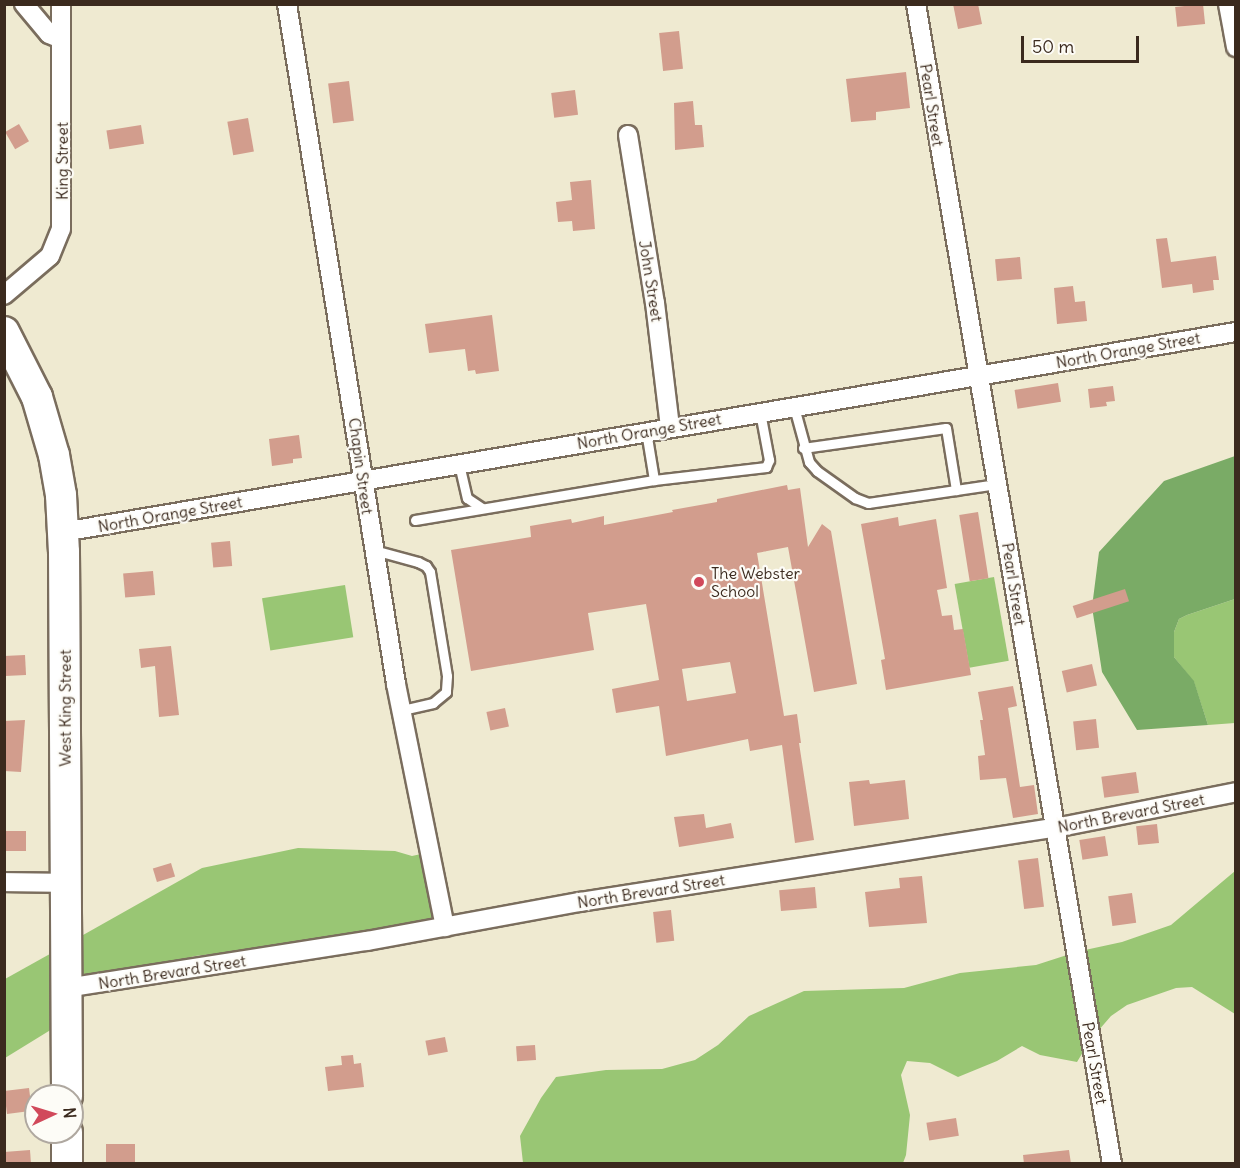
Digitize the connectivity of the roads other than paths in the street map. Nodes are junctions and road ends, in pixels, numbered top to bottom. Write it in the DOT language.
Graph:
graph roads {
  1 [pos="24,4"];
  2 [pos="61,4"];
  3 [pos="287,4"];
  4 [pos="916,4"];
  5 [pos="1228,4"];
  6 [pos="61,39"];
  7 [pos="1236,47"];
  8 [pos="628,135"];
  9 [pos="4,295"];
  10 [pos="4,332"];
  11 [pos="1236,332"];
  12 [pos="979,376"];
  13 [pos="794,407"];
  14 [pos="760,412"];
  15 [pos="670,427"];
  16 [pos="646,431"];
  17 [pos="803,448"];
  18 [pos="459,464"];
  19 [pos="654,480"];
  20 [pos="362,481"];
  21 [pos="997,484"];
  22 [pos="957,490"];
  23 [pos="485,508"];
  24 [pos="415,520"];
  25 [pos="63,532"];
  26 [pos="374,550"];
  27 [pos="402,710"];
  28 [pos="1236,792"];
  29 [pos="1054,828"];
  30 [pos="4,882"];
  31 [pos="66,883"];
  32 [pos="445,927"];
  33 [pos="66,988"];
  34 [pos="67,1084"];
  35 [pos="67,1144"];
  36 [pos="67,1164"];
  37 [pos="1112,1164"];
  1 -- 6 [label="street"];
  2 -- 6 [label="street, King Street"];
  3 -- 20 [label="street, Chapin Street"];
  4 -- 12 [label="street, Pearl Street"];
  5 -- 7 [label="street"];
  6 -- 9 [label="street, King Street"];
  8 -- 15 [label="street, John Street"];
  10 -- 25 [label="main road, West King Street"];
  11 -- 12 [label="street, North Orange Street"];
  12 -- 13 [label="street, North Orange Street"];
  12 -- 21 [label="street, Pearl Street"];
  13 -- 14 [label="street, North Orange Street"];
  13 -- 17 [label="lane"];
  14 -- 15 [label="street, North Orange Street"];
  14 -- 19 [label="lane"];
  15 -- 16 [label="street, North Orange Street"];
  16 -- 18 [label="street, North Orange Street"];
  16 -- 19 [label="lane"];
  17 -- 22 [label="lane"];
  17 -- 22 [label="lane"];
  18 -- 20 [label="street, North Orange Street"];
  18 -- 23 [label="lane"];
  19 -- 23 [label="lane"];
  20 -- 25 [label="street, North Orange Street"];
  20 -- 26 [label="street, Chapin Street"];
  21 -- 22 [label="lane"];
  21 -- 29 [label="street, Pearl Street"];
  23 -- 24 [label="lane"];
  25 -- 31 [label="main road, West King Street"];
  26 -- 27 [label="street, Chapin Street"];
  26 -- 27 [label="lane"];
  27 -- 32 [label="street, Chapin Street"];
  28 -- 29 [label="street, North Brevard Street"];
  29 -- 32 [label="street, North Brevard Street"];
  29 -- 37 [label="street, Pearl Street"];
  30 -- 31 [label="street"];
  31 -- 33 [label="main road, West King Street"];
  32 -- 33 [label="street, North Brevard Street"];
  33 -- 34 [label="main road, West King Street"];
  35 -- 36 [label="main road"];
}
